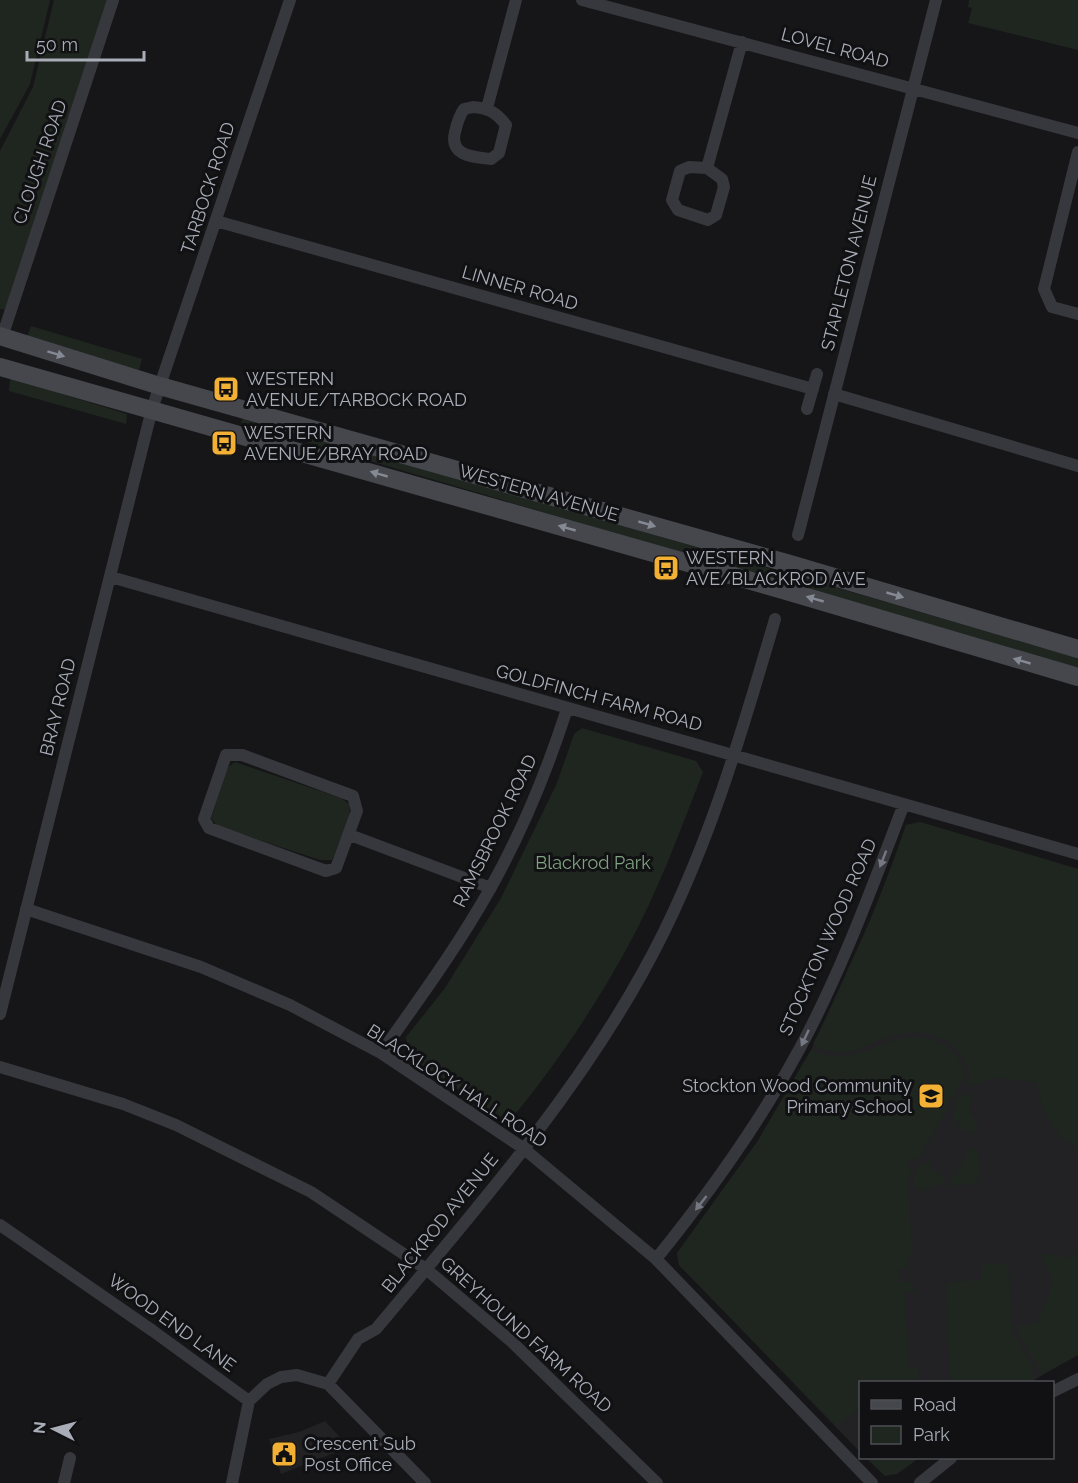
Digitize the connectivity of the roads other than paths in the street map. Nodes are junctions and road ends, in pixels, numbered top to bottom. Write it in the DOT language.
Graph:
graph roads {
  1 [pos="113,0"];
  2 [pos="290,0"];
  3 [pos="516,0"];
  4 [pos="582,0"];
  5 [pos="936,0"];
  6 [pos="742,42"];
  7 [pos="913,87"];
  8 [pos="487,108"];
  9 [pos="1078,133"];
  10 [pos="1078,152"];
  11 [pos="707,168"];
  12 [pos="216,221"];
  13 [pos="1078,314"];
  14 [pos="1,337"];
  15 [pos="0,367"];
  16 [pos="817,374"];
  17 [pos="160,386"];
  18 [pos="813,389"];
  19 [pos="834,394"];
  20 [pos="152,409"];
  21 [pos="807,409"];
  22 [pos="1078,466"];
  23 [pos="798,535"];
  24 [pos="111,577"];
  25 [pos="776,619"];
  26 [pos="1078,649"];
  27 [pos="1078,677"];
  28 [pos="567,709"];
  29 [pos="735,754"];
  30 [pos="904,804"];
  31 [pos="350,835"];
  32 [pos="1078,854"];
  33 [pos="491,888"];
  34 [pos="26,909"];
  35 [pos="0,1014"];
  36 [pos="381,1053"];
  37 [pos="0,1067"];
  38 [pos="524,1148"];
  39 [pos="0,1225"];
  40 [pos="656,1258"];
  41 [pos="426,1269"];
  42 [pos="1078,1379"];
  43 [pos="328,1384"];
  44 [pos="1054,1391"];
  45 [pos="249,1401"];
  46 [pos="70,1458"];
  47 [pos="950,1459"];
  48 [pos="420,1481"];
  49 [pos="64,1483"];
  50 [pos="232,1483"];
  51 [pos="657,1483"];
  52 [pos="873,1483"];
  53 [pos="920,1483"];
  1 -- 14 [label="street, CLOUGH ROAD"];
  2 -- 12 [label="street, TARBOCK ROAD"];
  3 -- 8 [label="street"];
  4 -- 6 [label="street, LOVEL ROAD"];
  5 -- 7 [label="street, STAPLETON AVENUE"];
  6 -- 7 [label="street, LOVEL ROAD"];
  6 -- 11 [label="street"];
  7 -- 9 [label="street, LOVEL ROAD"];
  7 -- 19 [label="street, STAPLETON AVENUE"];
  8 -- 8 [label="street"];
  10 -- 13 [label="street"];
  11 -- 11 [label="street"];
  12 -- 17 [label="street, TARBOCK ROAD"];
  12 -- 18 [label="street, LINNER ROAD"];
  14 -- 17 [label="street, WESTERN AVENUE, one-way"];
  15 -- 20 [label="street, WESTERN AVENUE"];
  16 -- 18 [label="street"];
  17 -- 20 [label="street, TARBOCK ROAD"];
  17 -- 26 [label="street, WESTERN AVENUE, one-way"];
  18 -- 21 [label="street"];
  19 -- 22 [label="street"];
  19 -- 23 [label="street, STAPLETON AVENUE"];
  20 -- 24 [label="street, BRAY ROAD"];
  27 -- 20 [label="street, WESTERN AVENUE, one-way"];
  24 -- 28 [label="street, GOLDFINCH FARM ROAD"];
  24 -- 34 [label="street, BRAY ROAD"];
  25 -- 29 [label="street, BLACKROD AVENUE"];
  28 -- 29 [label="street, GOLDFINCH FARM ROAD"];
  28 -- 33 [label="street, RAMSBROOK ROAD"];
  29 -- 30 [label="street, GOLDFINCH FARM ROAD"];
  29 -- 38 [label="street, BLACKROD AVENUE"];
  30 -- 32 [label="street, GOLDFINCH FARM ROAD"];
  30 -- 40 [label="street, STOCKTON WOOD ROAD, one-way"];
  31 -- 31 [label="street"];
  31 -- 33 [label="street"];
  33 -- 36 [label="street, RAMSBROOK ROAD"];
  34 -- 35 [label="street, BRAY ROAD"];
  34 -- 36 [label="street, BLACKLOCK HALL ROAD"];
  36 -- 38 [label="street, BLACKLOCK HALL ROAD"];
  37 -- 41 [label="street, GREYHOUND FARM ROAD"];
  38 -- 40 [label="street, BLACKLOCK HALL ROAD"];
  38 -- 41 [label="street, BLACKROD AVENUE"];
  39 -- 45 [label="street, WOOD END LANE"];
  40 -- 52 [label="street, BLACKLOCK HALL ROAD"];
  41 -- 43 [label="street, BLACKROD AVENUE"];
  41 -- 51 [label="street, GREYHOUND FARM ROAD"];
  42 -- 44 [label="street"];
  43 -- 45 [label="street"];
  43 -- 48 [label="street"];
  45 -- 50 [label="street"];
  46 -- 49 [label="street"];
  47 -- 53 [label="street"];
}
